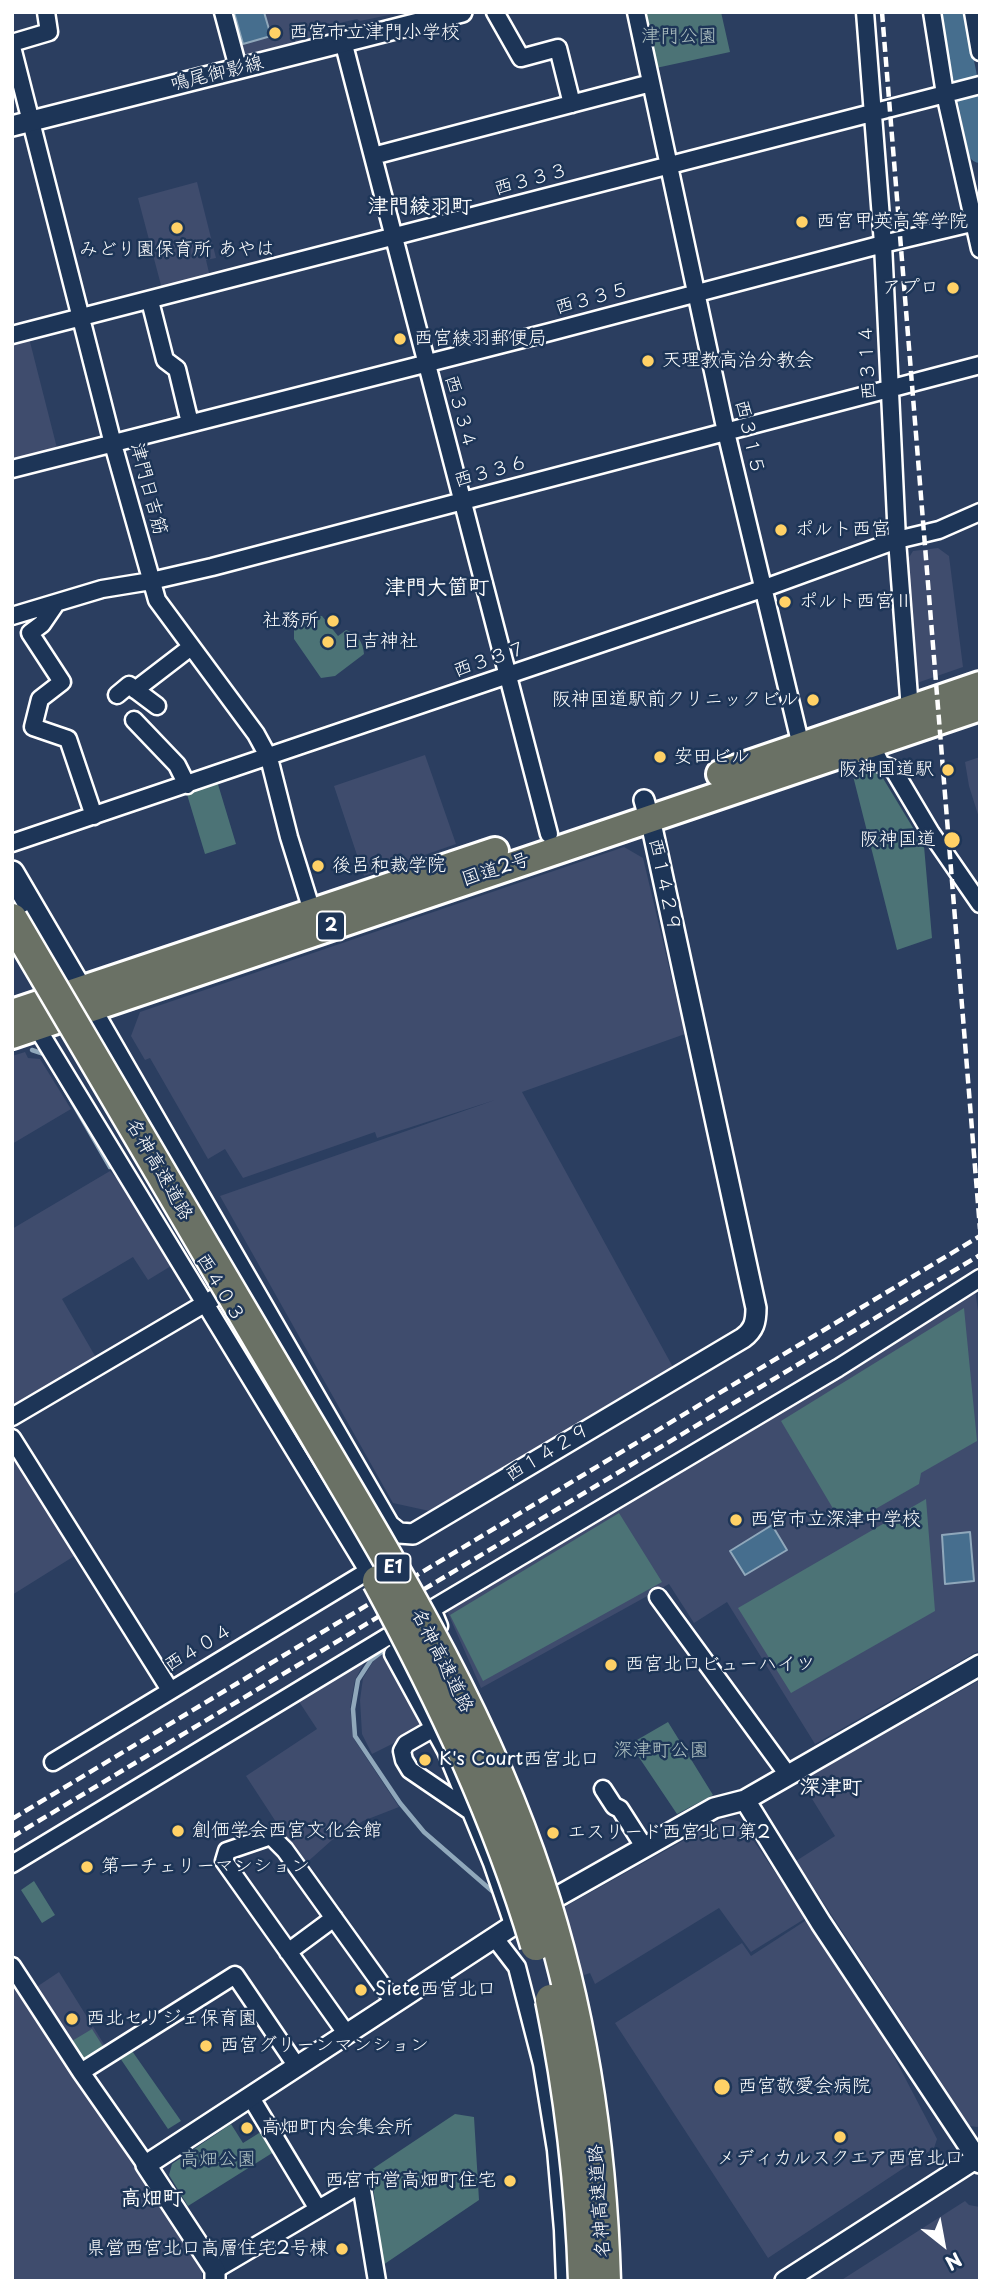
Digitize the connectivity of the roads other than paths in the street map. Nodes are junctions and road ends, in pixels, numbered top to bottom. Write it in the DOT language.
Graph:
graph roads {
  1 [pos="46,12"];
  2 [pos="223,12"];
  3 [pos="462,12"];
  4 [pos="495,12"];
  5 [pos="636,12"];
  6 [pos="865,12"];
  7 [pos="932,12"];
  8 [pos="973,12"];
  9 [pos="343,41"];
  10 [pos="12,45"];
  11 [pos="980,52"];
  12 [pos="238,68"];
  13 [pos="651,83"];
  14 [pos="979,85"];
  15 [pos="946,94"];
  16 [pos="572,104"];
  17 [pos="873,114"];
  18 [pos="22,123"];
  19 [pos="373,156"];
  20 [pos="668,166"];
  21 [pos="977,222"];
  22 [pos="393,237"];
  23 [pos="883,244"];
  24 [pos="980,249"];
  25 [pos="696,293"];
  26 [pos="150,301"];
  27 [pos="82,317"];
  28 [pos="12,335"];
  29 [pos="425,363"];
  30 [pos="980,365"];
  31 [pos="890,388"];
  32 [pos="190,423"];
  33 [pos="726,432"];
  34 [pos="114,444"];
  35 [pos="12,469"];
  36 [pos="462,502"];
  37 [pos="980,512"];
  38 [pos="897,540"];
  39 [pos="151,581"];
  40 [pos="762,589"];
  41 [pos="55,605"];
  42 [pos="12,616"];
  43 [pos="191,647"];
  44 [pos="508,676"];
  45 [pos="980,685"];
  46 [pos="135,690"];
  47 [pos="117,695"];
  48 [pos="157,706"];
  49 [pos="980,707"];
  50 [pos="910,710"];
  51 [pos="136,728"];
  52 [pos="871,744"];
  53 [pos="801,746"];
  54 [pos="269,758"];
  55 [pos="187,785"];
  56 [pos="646,809"];
  57 [pos="94,816"];
  58 [pos="550,834"];
  59 [pos="12,843"];
  60 [pos="12,873"];
  61 [pos="980,904"];
  62 [pos="313,911"];
  63 [pos="12,919"];
  64 [pos="12,956"];
  65 [pos="86,999"];
  66 [pos="12,1013"];
  67 [pos="24,1031"];
  68 [pos="247,1278"];
  69 [pos="980,1278"];
  70 [pos="205,1305"];
  71 [pos="12,1417"];
  72 [pos="12,1438"];
  73 [pos="368,1572"];
  74 [pos="658,1597"];
  75 [pos="439,1626"];
  76 [pos="398,1651"];
  77 [pos="980,1665"];
  78 [pos="170,1690"];
  79 [pos="434,1728"];
  80 [pos="53,1762"];
  81 [pos="788,1775"];
  82 [pos="603,1789"];
  83 [pos="745,1800"];
  84 [pos="472,1813"];
  85 [pos="645,1848"];
  86 [pos="12,1864"];
  87 [pos="555,1898"];
  88 [pos="334,1918"];
  89 [pos="513,1924"];
  90 [pos="494,1937"];
  91 [pos="288,1952"];
  92 [pos="12,1966"];
  93 [pos="394,2002"];
  94 [pos="346,2033"];
  95 [pos="296,2066"];
  96 [pos="81,2072"];
  97 [pos="250,2096"];
  98 [pos="978,2160"];
  99 [pos="146,2165"];
  100 [pos="318,2209"];
  101 [pos="215,2275"];
  102 [pos="376,2281"];
  103 [pos="565,2281"];
  104 [pos="584,2281"];
  105 [pos="605,2281"];
  106 [pos="785,2281"];
  1 -- 10 [label="street"];
  2 -- 12 [label="street"];
  3 -- 9 [label="street, 鳴尾御影線"];
  4 -- 16 [label="street"];
  5 -- 13 [label="street, 西３１５"];
  6 -- 17 [label="street, 西３１４"];
  7 -- 15 [label="street"];
  8 -- 11 [label="street"];
  9 -- 12 [label="street, 鳴尾御影線"];
  9 -- 19 [label="street, 西３３４"];
  10 -- 18 [label="street, 津門日吉筋"];
  12 -- 18 [label="street, 鳴尾御影線"];
  13 -- 16 [label="street"];
  13 -- 20 [label="street, 西３１５"];
  14 -- 15 [label="street, 西３３３"];
  15 -- 17 [label="street, 西３３３"];
  15 -- 21 [label="street"];
  16 -- 19 [label="street"];
  17 -- 20 [label="street, 西３３３"];
  17 -- 23 [label="street, 西３１４"];
  18 -- 27 [label="street, 津門日吉筋"];
  19 -- 22 [label="street, 西３３４"];
  20 -- 22 [label="street, 西３３３"];
  20 -- 25 [label="street, 西３１５"];
  21 -- 23 [label="street, 西３３５"];
  21 -- 24 [label="street"];
  22 -- 26 [label="street, 西３３３"];
  22 -- 29 [label="street, 西３３４"];
  23 -- 25 [label="street, 西３３５"];
  23 -- 31 [label="street, 西３１４"];
  25 -- 29 [label="street, 西３３５"];
  25 -- 33 [label="street, 西３１５"];
  26 -- 27 [label="street, 西３３３"];
  26 -- 32 [label="street"];
  27 -- 28 [label="street, 西３３３"];
  27 -- 34 [label="street, 津門日吉筋"];
  29 -- 32 [label="street, 西３３５"];
  29 -- 36 [label="street, 西３３４"];
  30 -- 31 [label="street, 西３３６"];
  31 -- 33 [label="street, 西３３６"];
  31 -- 38 [label="street, 西３１４"];
  32 -- 34 [label="street, 西３３５"];
  33 -- 36 [label="street, 西３３６"];
  33 -- 40 [label="street, 西３１５"];
  34 -- 35 [label="street, 西３３５"];
  34 -- 39 [label="street, 津門日吉筋"];
  36 -- 39 [label="street, 西３３６"];
  36 -- 44 [label="street, 西３３４"];
  37 -- 38 [label="street, 西３３７"];
  38 -- 40 [label="street, 西３３７"];
  38 -- 50 [label="street, 西３１４"];
  39 -- 41 [label="street, 西３３６"];
  39 -- 43 [label="street, 津門日吉筋"];
  40 -- 44 [label="street, 西３３７"];
  40 -- 53 [label="street, 西３１５"];
  41 -- 42 [label="street, 西３３６"];
  41 -- 57 [label="street"];
  43 -- 46 [label="street"];
  43 -- 54 [label="street, 津門日吉筋"];
  44 -- 54 [label="street, 西３３７"];
  44 -- 58 [label="street, 西３３４"];
  45 -- 50 [label="highway, 国道2号 / 2"];
  46 -- 47 [label="street"];
  46 -- 48 [label="street"];
  49 -- 52 [label="highway, 国道2号 / 2"];
  50 -- 53 [label="highway, 国道2号 / 2"];
  51 -- 55 [label="street"];
  52 -- 56 [label="highway, 国道2号 / 2"];
  52 -- 61 [label="street"];
  53 -- 56 [label="highway, 国道2号 / 2"];
  54 -- 55 [label="street, 西３３７"];
  54 -- 62 [label="street, 津門日吉筋"];
  55 -- 57 [label="street, 西３３７"];
  56 -- 58 [label="highway, 国道2号 / 2"];
  56 -- 65 [label="highway, 国道2号 / 2"];
  56 -- 68 [label="street, 西１４２９"];
  57 -- 59 [label="street, 西３３７"];
  58 -- 62 [label="highway, 国道2号 / 2"];
  60 -- 65 [label="main road"];
  62 -- 65 [label="highway, 国道2号 / 2"];
  63 -- 105 [label="highway, 名神高速道路 / E1, bridge"];
  64 -- 104 [label="highway, 名神高速道路 / E1, bridge"];
  65 -- 66 [label="highway, 国道2号 / 2"];
  65 -- 67 [label="highway, 国道2号 / 2"];
  65 -- 68 [label="street, 西１４２９"];
  67 -- 70 [label="street, 西４０３"];
  68 -- 70 [label="street"];
  69 -- 75 [label="street"];
  70 -- 71 [label="street"];
  70 -- 73 [label="street, 西４０３"];
  72 -- 78 [label="street"];
  73 -- 78 [label="street, 西４０４"];
  74 -- 81 [label="street"];
  75 -- 76 [label="street"];
  75 -- 87 [label="street"];
  76 -- 79 [label="street"];
  76 -- 86 [label="street"];
  77 -- 81 [label="street"];
  78 -- 80 [label="street, 西４０４"];
  79 -- 84 [label="street"];
  79 -- 84 [label="street"];
  81 -- 83 [label="street"];
  82 -- 85 [label="street"];
  83 -- 85 [label="street"];
  83 -- 98 [label="street"];
  84 -- 89 [label="street"];
  85 -- 87 [label="street"];
  87 -- 89 [label="street"];
  88 -- 91 [label="street"];
  88 -- 91 [label="street"];
  88 -- 93 [label="street"];
  89 -- 90 [label="street"];
  90 -- 93 [label="street"];
  90 -- 103 [label="street"];
  91 -- 94 [label="street"];
  92 -- 96 [label="street"];
  93 -- 94 [label="street"];
  94 -- 95 [label="street"];
  95 -- 96 [label="street"];
  95 -- 97 [label="street"];
  96 -- 99 [label="street"];
  97 -- 99 [label="street"];
  97 -- 100 [label="street"];
  98 -- 106 [label="street"];
  99 -- 101 [label="street"];
  100 -- 101 [label="street"];
  100 -- 102 [label="street"];
}
